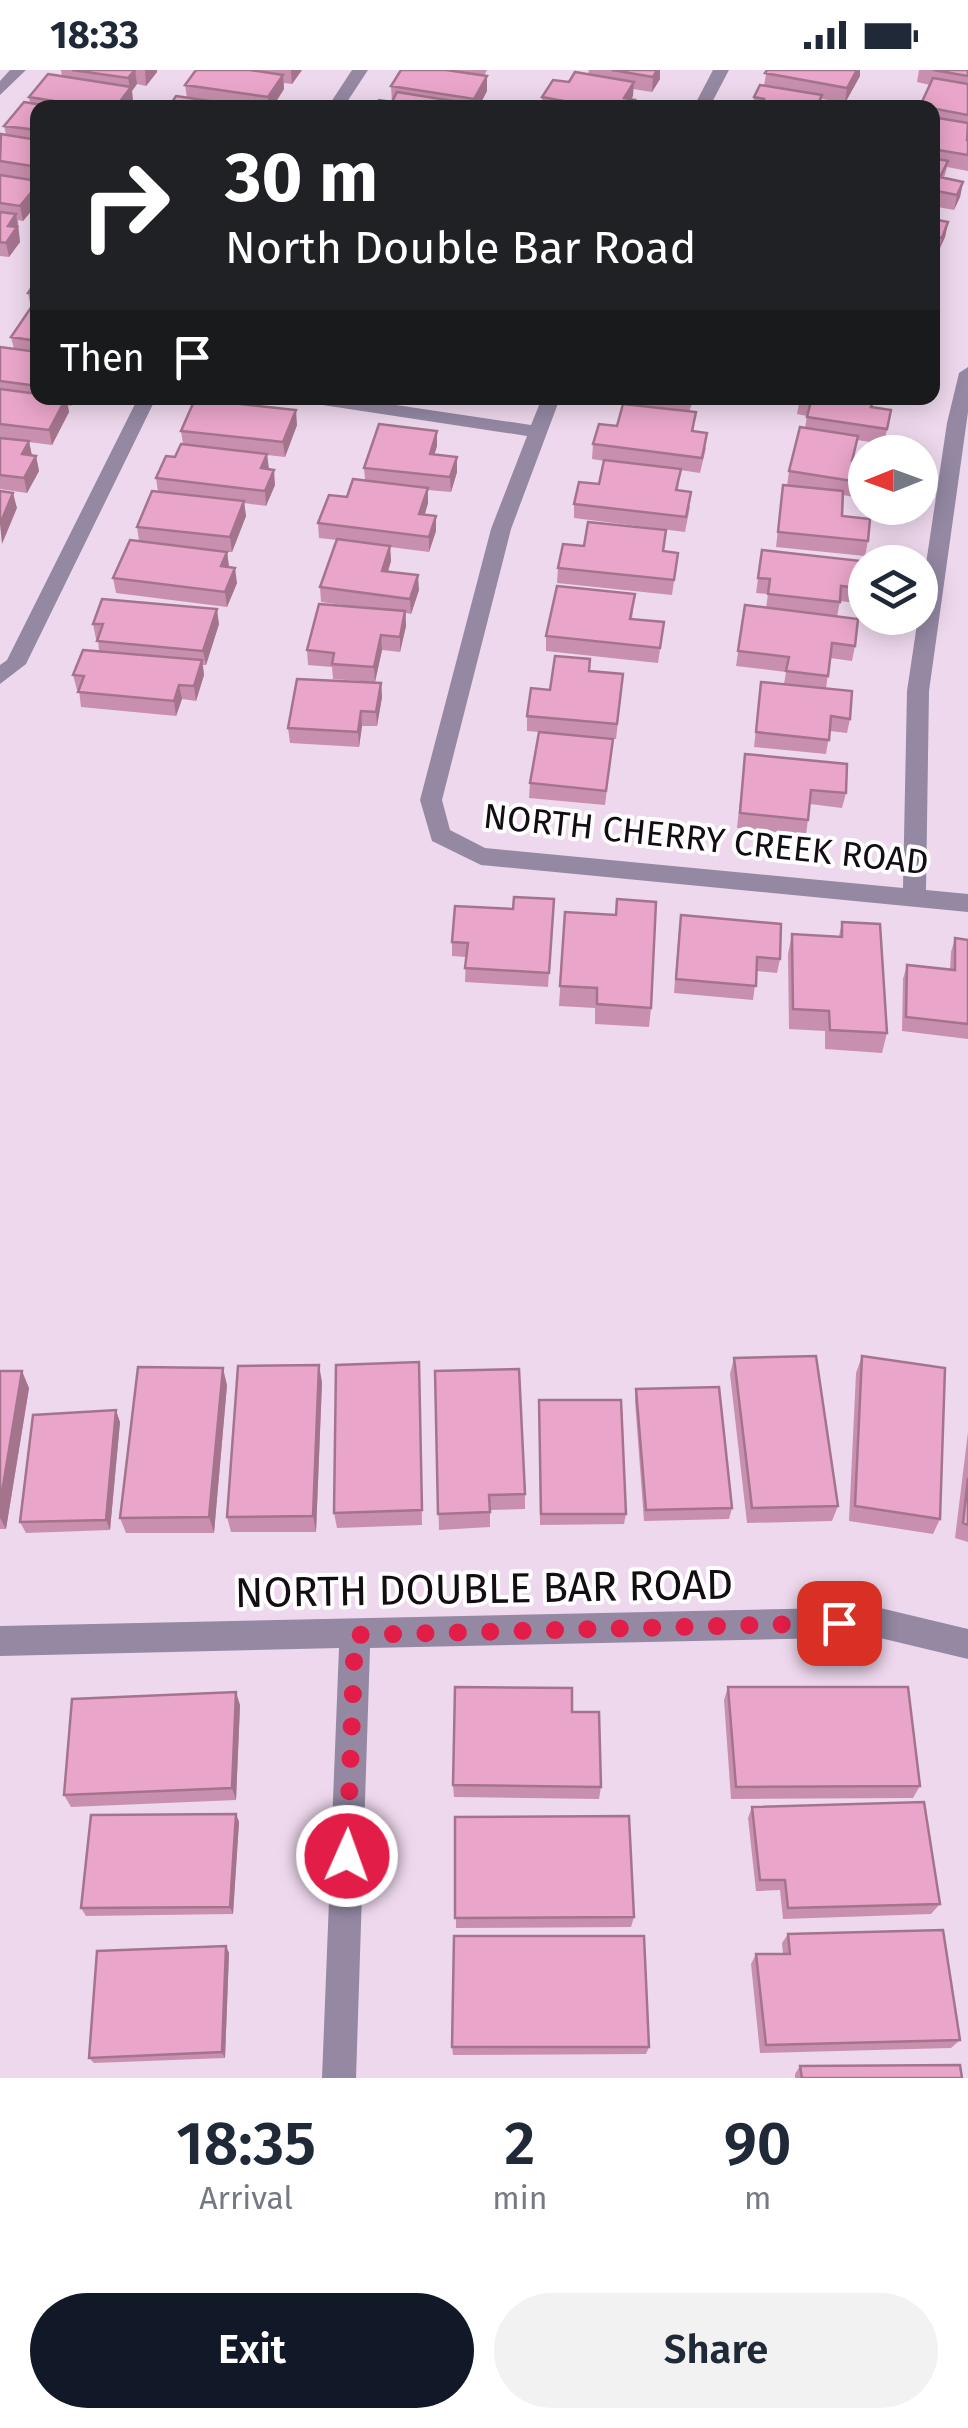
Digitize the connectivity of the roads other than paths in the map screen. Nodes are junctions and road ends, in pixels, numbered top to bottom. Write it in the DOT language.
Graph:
graph roads {
  1 [pos="18,70"];
  2 [pos="360,70"];
  3 [pos="721,70"];
  4 [pos="0,90"];
  5 [pos="340,100"];
  6 [pos="705,100"];
  7 [pos="968,374"];
  8 [pos="144,405"];
  9 [pos="362,405"];
  10 [pos="548,405"];
  11 [pos="537,432"];
  12 [pos="0,677"];
  13 [pos="914,898"];
  14 [pos="968,903"];
  15 [pos="355,1635"];
  16 [pos="0,1641"];
  17 [pos="968,1644"];
  18 [pos="338,2078"];
  1 -- 4 [label="street"];
  2 -- 5 [label="street"];
  3 -- 6 [label="street"];
  7 -- 13 [label="street"];
  8 -- 12 [label="street"];
  9 -- 11 [label="street"];
  10 -- 11 [label="street"];
  11 -- 13 [label="street, NORTH CHERRY CREEK ROAD"];
  13 -- 14 [label="street, NORTH CHERRY CREEK ROAD"];
  15 -- 16 [label="street, NORTH DOUBLE BAR ROAD"];
  15 -- 17 [label="street, NORTH DOUBLE BAR ROAD"];
  15 -- 18 [label="street"];
}
